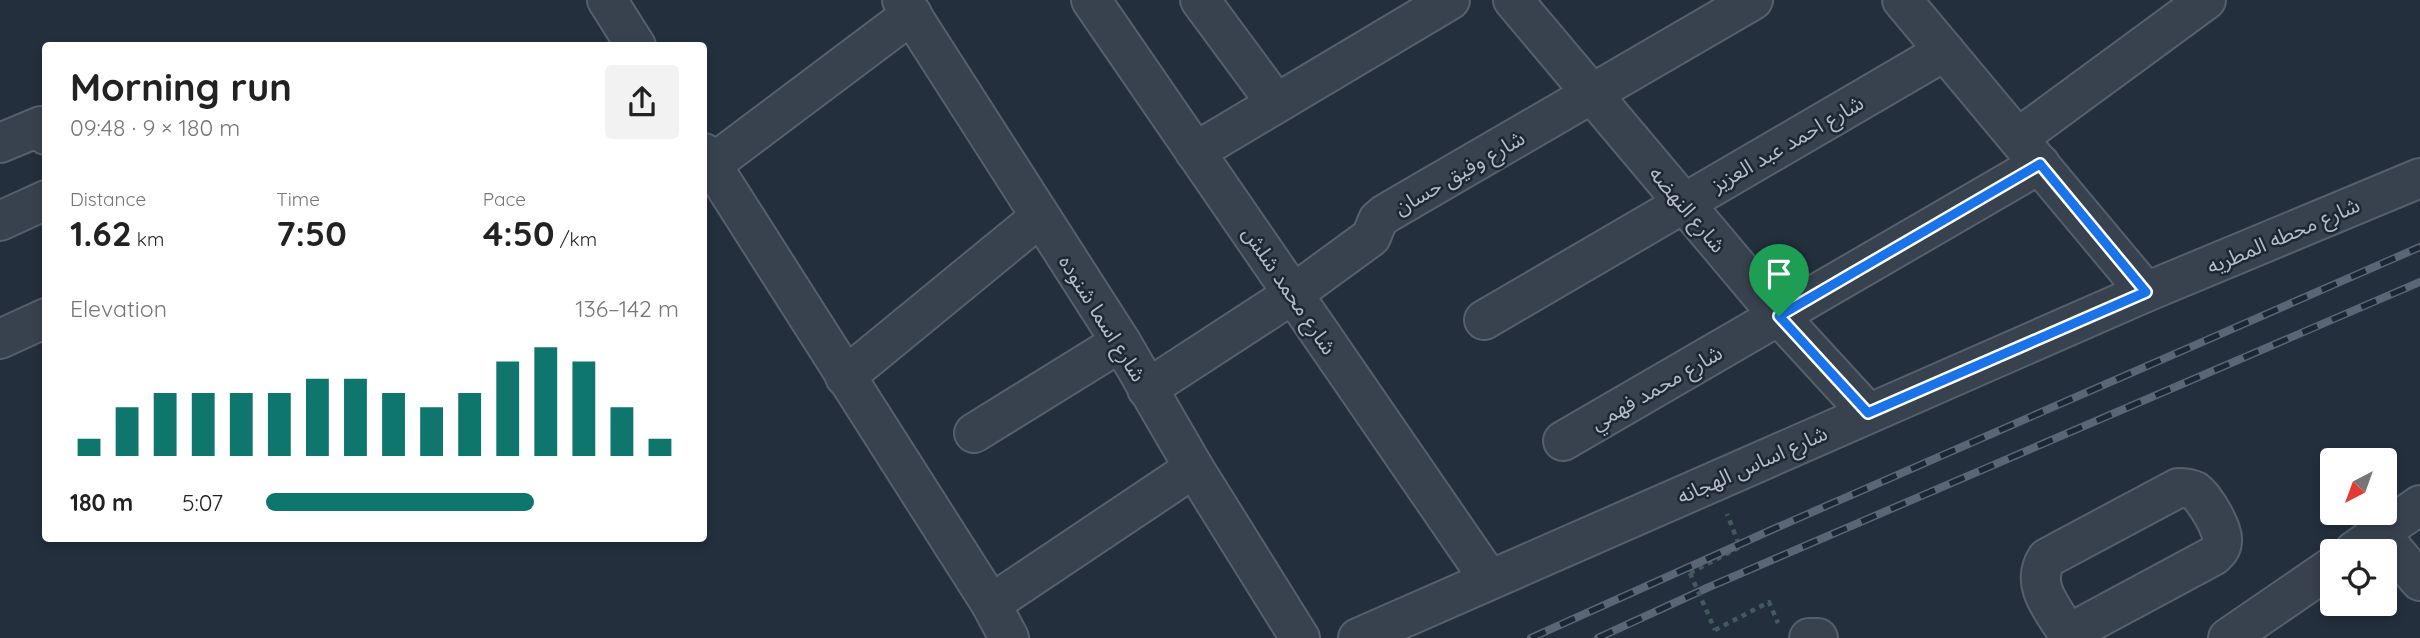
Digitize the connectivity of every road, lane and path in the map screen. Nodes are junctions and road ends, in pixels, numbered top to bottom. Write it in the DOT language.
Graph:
graph roads {
  1 [pos="1091,0"];
  2 [pos="1200,0"];
  3 [pos="1450,0"];
  4 [pos="1513,0"];
  5 [pos="1753,0"];
  6 [pos="1904,0"];
  7 [pos="2206,0"];
  8 [pos="907,7"];
  9 [pos="1945,51"];
  10 [pos="1592,94"];
  11 [pos="1276,103"];
  12 [pos="42,130"];
  13 [pos="0,143"];
  14 [pos="2029,151"];
  15 [pos="1195,152"];
  16 [pos="707,159"];
  17 [pos="2420,178"];
  18 [pos="42,202"];
  19 [pos="1684,204"];
  20 [pos="1040,217"];
  21 [pos="0,221"];
  22 [pos="2146,292"];
  23 [pos="1293,294"];
  24 [pos="1779,316"];
  25 [pos="42,320"];
  26 [pos="1483,320"];
  27 [pos="0,339"];
  28 [pos="1121,342"];
  29 [pos="845,377"];
  30 [pos="1147,389"];
  31 [pos="1868,413"];
  32 [pos="974,433"];
  33 [pos="1563,441"];
  34 [pos="1194,468"];
  35 [pos="2420,505"];
  36 [pos="2370,539"];
  37 [pos="1740,547"];
  38 [pos="2397,564"];
  39 [pos="2320,576"];
  40 [pos="1489,579"];
  41 [pos="2420,581"];
  42 [pos="1769,602"];
  43 [pos="991,604"];
  44 [pos="2246,634"];
  45 [pos="2069,636"];
  46 [pos="1009,638"];
  47 [pos="1300,638"];
  48 [pos="1359,638"];
  49 [pos="1809,638"];
  50 [pos="1818,638"];
  1 -- 15 [label="street, شارع محمد شلش"];
  2 -- 11 [label="street"];
  3 -- 11 [label="street"];
  4 -- 10 [label="street, شارع النهضه"];
  5 -- 10 [label="street, شارع وفيق حسان"];
  6 -- 9 [label="street"];
  7 -- 14 [label="street, شارع محمد فهمي"];
  8 -- 16 [label="street"];
  8 -- 20 [label="street, شارع اسما شنوده"];
  9 -- 14 [label="street"];
  9 -- 19 [label="street, شارع احمد عبد العزيز"];
  10 -- 19 [label="street, شارع النهضه"];
  10 -- 23 [label="street, شارع وفيق حسان"];
  11 -- 15 [label="street"];
  12 -- 13 [label="street"];
  14 -- 22 [label="street"];
  14 -- 24 [label="street, شارع محمد فهمي"];
  15 -- 23 [label="street, شارع محمد شلش"];
  16 -- 29 [label="street"];
  17 -- 22 [label="street, شارع محطه المطريه"];
  18 -- 21 [label="street"];
  19 -- 24 [label="street, شارع النهضه"];
  19 -- 26 [label="street, شارع احمد عبد العزيز"];
  20 -- 28 [label="street, شارع اسما شنوده"];
  20 -- 29 [label="street"];
  22 -- 31 [label="street, شارع اساس الهجانه"];
  23 -- 30 [label="street, شارع وفيق حسان"];
  23 -- 40 [label="street, شارع محمد شلش"];
  24 -- 31 [label="street, شارع النهضه"];
  24 -- 33 [label="street, شارع محمد فهمي"];
  25 -- 27 [label="street"];
  28 -- 30 [label="street, شارع اسما شنوده"];
  28 -- 32 [label="street"];
  29 -- 43 [label="street"];
  30 -- 34 [label="street, شارع اسما شنوده"];
  31 -- 40 [label="street, شارع اساس الهجانه"];
  34 -- 43 [label="street"];
  34 -- 47 [label="street, شارع اسما شنوده"];
  35 -- 36 [label="street"];
  37 -- 42 [label="path, bridge"];
  38 -- 41 [label="street"];
  39 -- 44 [label="street"];
  40 -- 48 [label="street, شارع اساس الهجانه"];
  43 -- 46 [label="street"];
  45 -- 45 [label="street"];
  49 -- 50 [label="street"];
}
